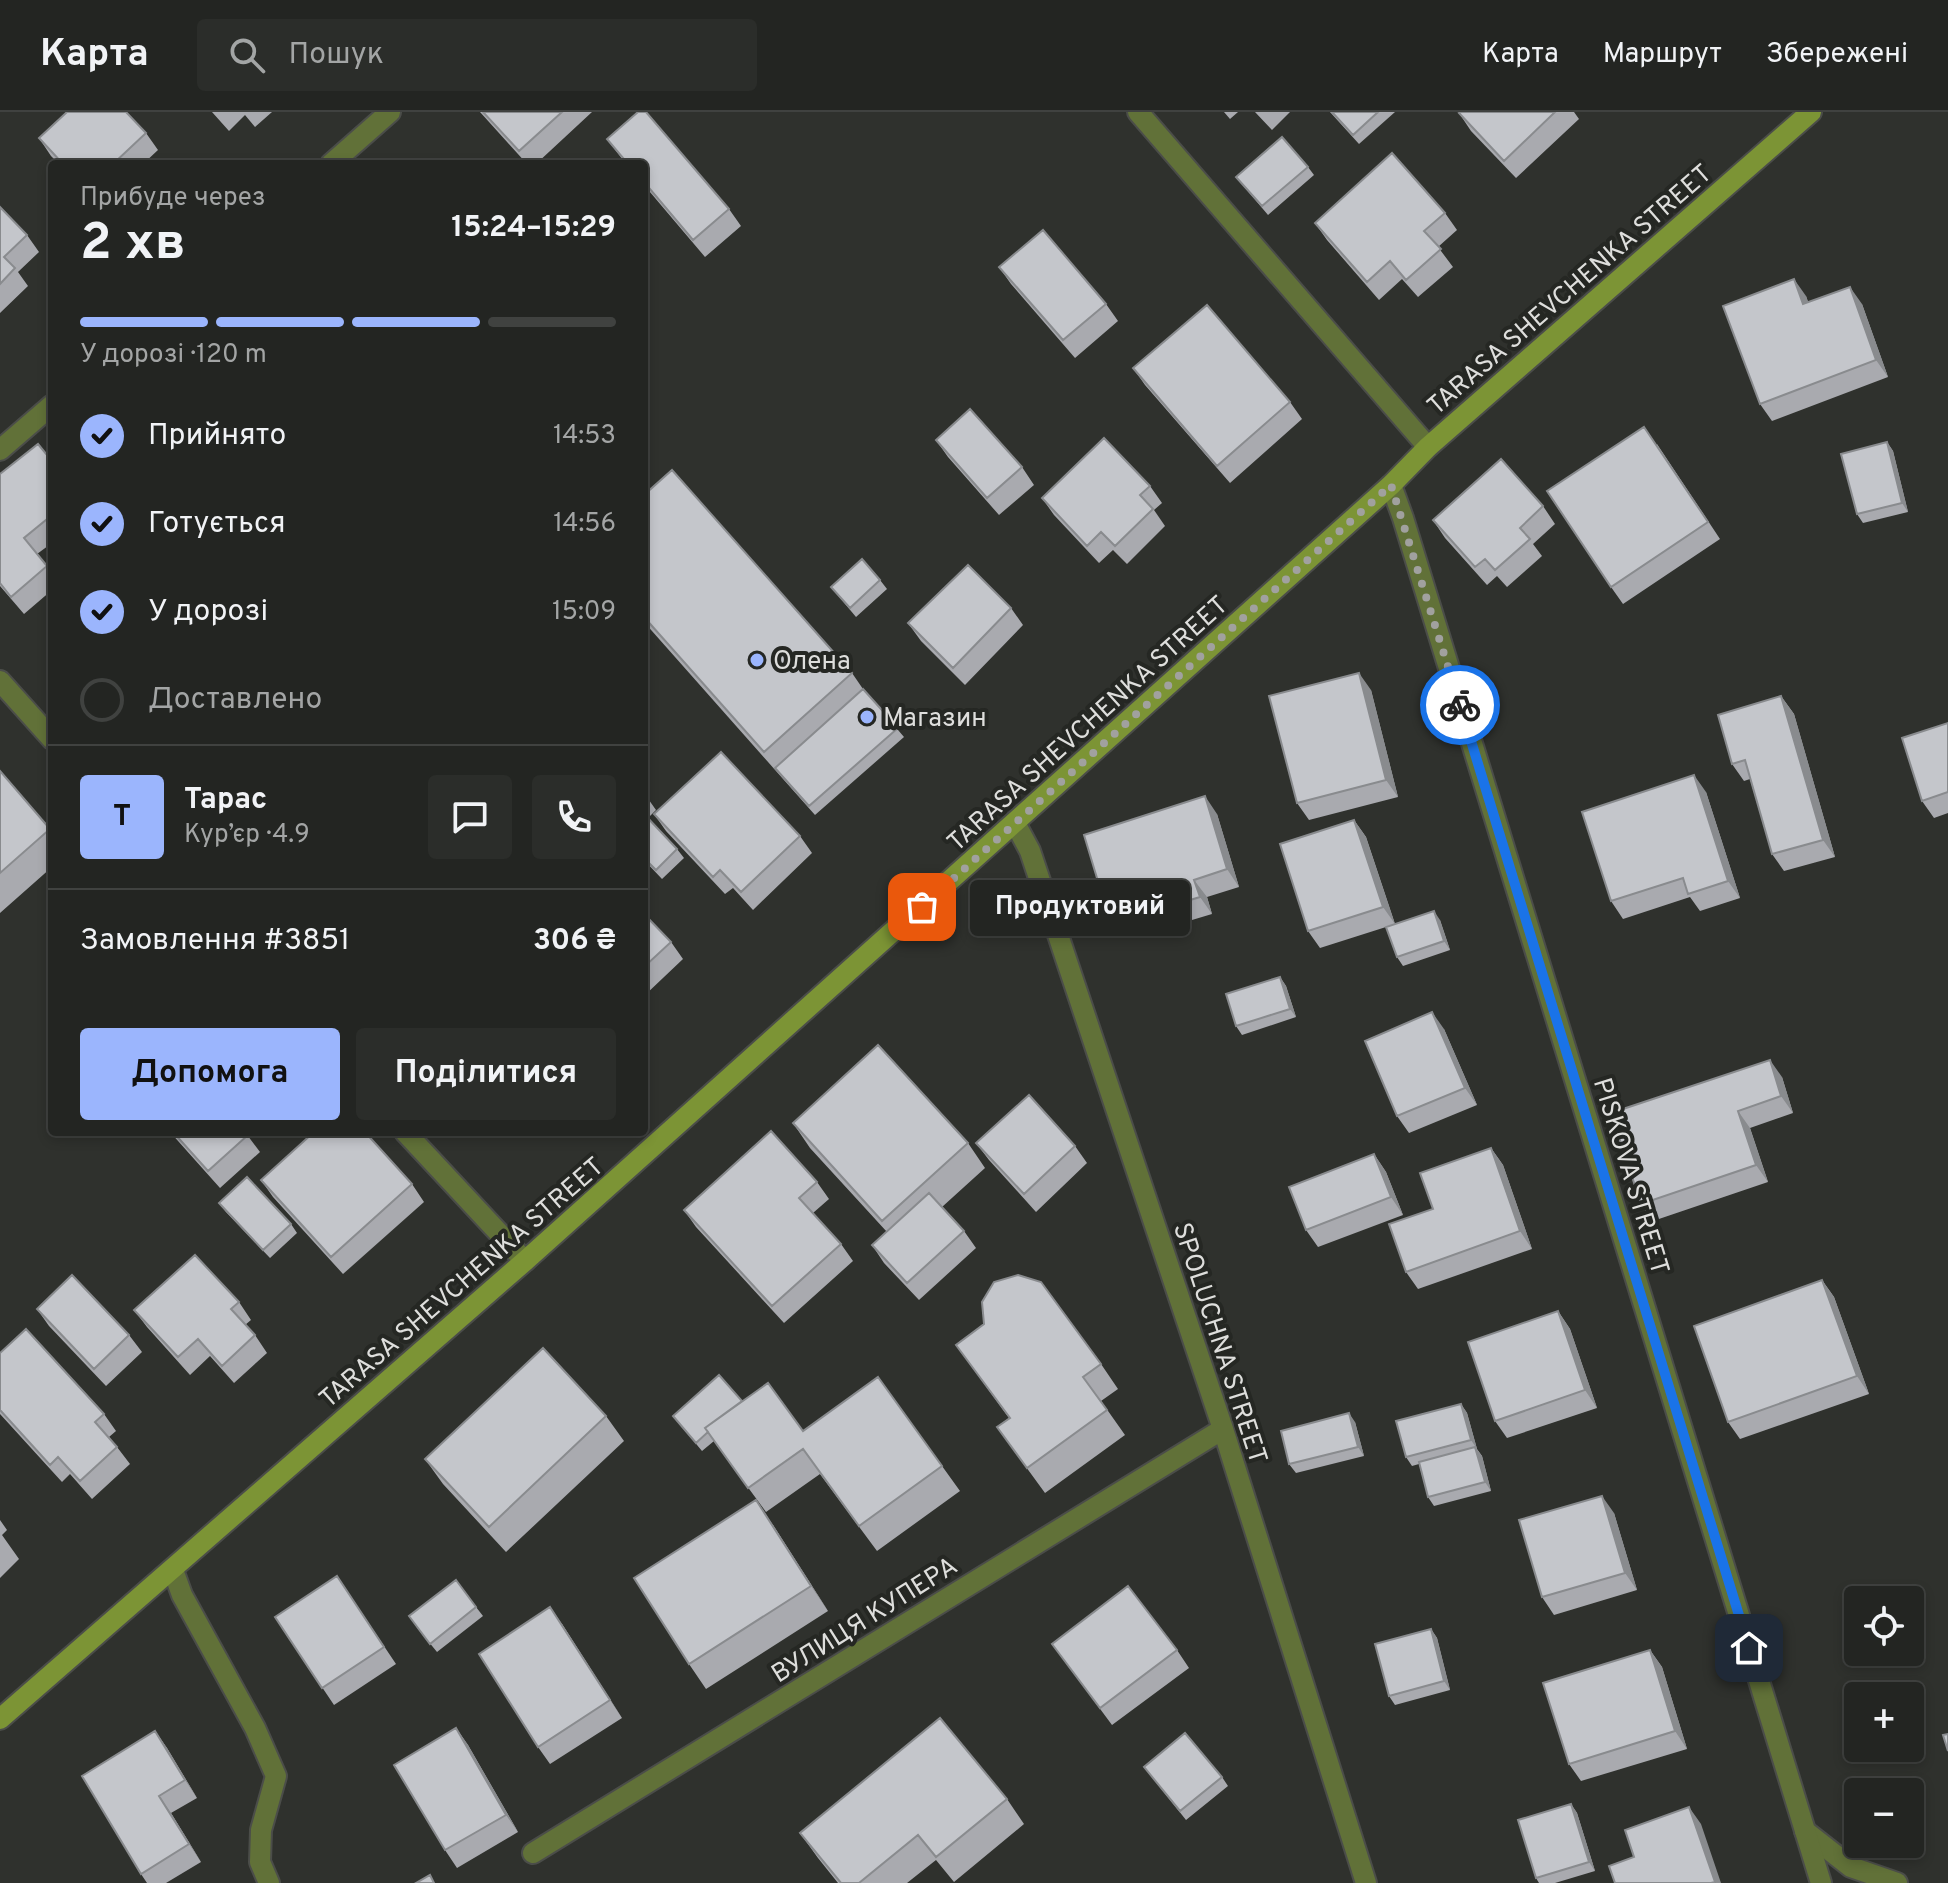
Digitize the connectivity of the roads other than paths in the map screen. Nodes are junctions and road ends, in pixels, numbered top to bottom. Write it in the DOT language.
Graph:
graph roads {
  1 [pos="390,112"];
  2 [pos="1138,112"];
  3 [pos="1811,112"];
  4 [pos="336,160"];
  5 [pos="48,408"];
  6 [pos="1428,447"];
  7 [pos="0,450"];
  8 [pos="1391,485"];
  9 [pos="0,681"];
  10 [pos="48,735"];
  11 [pos="1015,823"];
  12 [pos="409,1136"];
  13 [pos="525,1261"];
  14 [pos="1223,1429"];
  15 [pos="173,1570"];
  16 [pos="0,1719"];
  17 [pos="1805,1831"];
  18 [pos="533,1853"];
  19 [pos="269,1883"];
  20 [pos="1366,1883"];
  21 [pos="1821,1883"];
  22 [pos="1897,1883"];
  1 -- 4 [label="street"];
  2 -- 6 [label="street"];
  3 -- 6 [label="street, TARASA SHEVCHENKA STREET"];
  5 -- 7 [label="street"];
  6 -- 8 [label="street, TARASA SHEVCHENKA STREET"];
  8 -- 11 [label="street, TARASA SHEVCHENKA STREET"];
  8 -- 17 [label="street, PISKOVA STREET"];
  9 -- 10 [label="street"];
  11 -- 13 [label="street, TARASA SHEVCHENKA STREET"];
  11 -- 14 [label="street, SPOLUCHNA STREET"];
  12 -- 13 [label="street"];
  13 -- 15 [label="street, TARASA SHEVCHENKA STREET"];
  14 -- 18 [label="street, ВУЛИЦЯ КУПЕРА"];
  14 -- 20 [label="street, SPOLUCHNA STREET"];
  15 -- 16 [label="street, TARASA SHEVCHENKA STREET"];
  15 -- 19 [label="street"];
  17 -- 21 [label="street, PISKOVA STREET"];
  17 -- 22 [label="street"];
}
